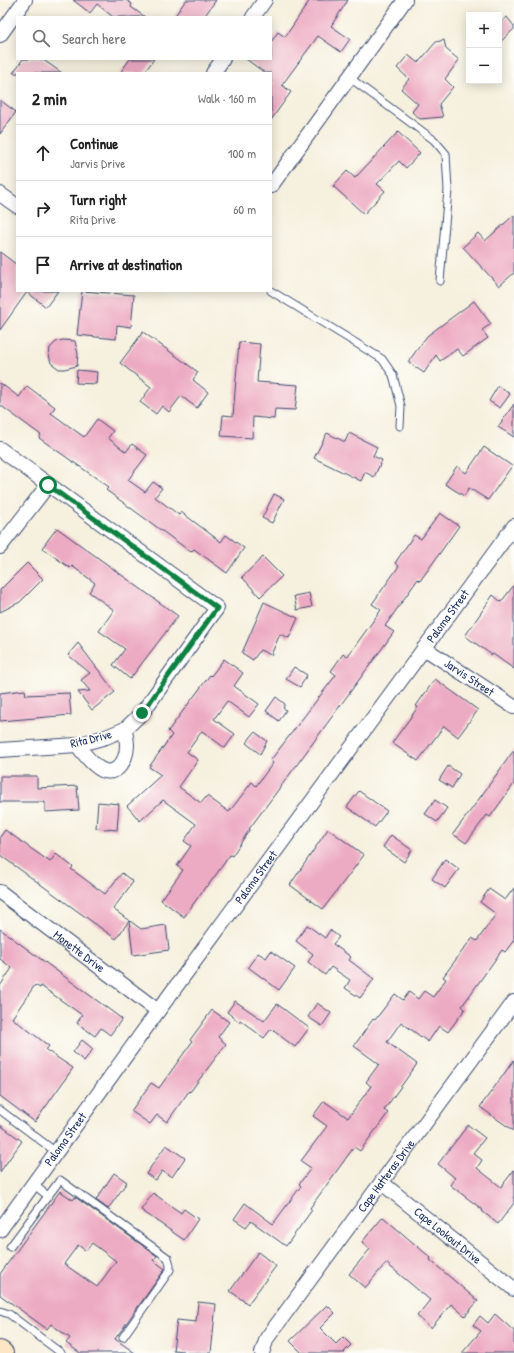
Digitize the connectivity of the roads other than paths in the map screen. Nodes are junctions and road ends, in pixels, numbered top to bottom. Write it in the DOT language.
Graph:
graph roads {
  1 [pos="24,0"];
  2 [pos="265,0"];
  3 [pos="405,0"];
  4 [pos="254,16"];
  5 [pos="0,35"];
  6 [pos="222,60"];
  7 [pos="214,72"];
  8 [pos="350,78"];
  9 [pos="272,185"];
  10 [pos="0,194"];
  11 [pos="16,205"];
  12 [pos="440,281"];
  13 [pos="272,292"];
  14 [pos="400,426"];
  15 [pos="0,449"];
  16 [pos="48,485"];
  17 [pos="514,526"];
  18 [pos="0,547"];
  19 [pos="424,648"];
  20 [pos="514,707"];
  21 [pos="125,729"];
  22 [pos="76,745"];
  23 [pos="0,750"];
  24 [pos="0,892"];
  25 [pos="514,1002"];
  26 [pos="158,1011"];
  27 [pos="0,1110"];
  28 [pos="56,1152"];
  29 [pos="382,1183"];
  30 [pos="33,1184"];
  31 [pos="48,1196"];
  32 [pos="0,1230"];
  33 [pos="10,1247"];
  34 [pos="514,1289"];
  35 [pos="0,1312"];
  36 [pos="123,1337"];
  37 [pos="0,1351"];
  38 [pos="2,1353"];
  39 [pos="61,1353"];
  40 [pos="262,1353"];
  1 -- 5 [label="street"];
  2 -- 4 [label="street"];
  3 -- 8 [label="street"];
  6 -- 7 [label="street"];
  8 -- 9 [label="street"];
  8 -- 12 [label="lane"];
  10 -- 11 [label="street"];
  13 -- 14 [label="lane"];
  15 -- 16 [label="street"];
  16 -- 18 [label="street"];
  16 -- 21 [label="street, Rita Drive"];
  17 -- 19 [label="street, Paloma Street"];
  19 -- 20 [label="street, Jarvis Street"];
  19 -- 26 [label="street, Paloma Street"];
  21 -- 22 [label="street, Rita Drive"];
  21 -- 22 [label="street"];
  22 -- 23 [label="street, Rita Drive"];
  24 -- 26 [label="street, Monette Drive"];
  25 -- 29 [label="street, Cape Hatteras Drive"];
  26 -- 28 [label="street, Paloma Street"];
  27 -- 28 [label="lane"];
  28 -- 30 [label="street, Paloma Street"];
  29 -- 34 [label="street, Cape Lookout Drive"];
  29 -- 40 [label="street, Cape Hatteras Drive"];
  30 -- 31 [label="lane"];
  30 -- 32 [label="street, Paloma Street"];
  31 -- 33 [label="lane"];
  31 -- 36 [label="lane"];
  35 -- 39 [label="lane"];
  37 -- 38 [label="main road"];
}
